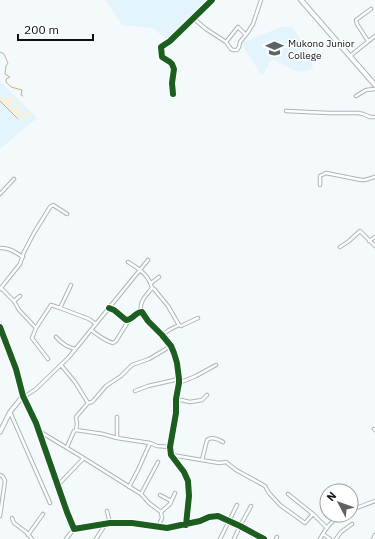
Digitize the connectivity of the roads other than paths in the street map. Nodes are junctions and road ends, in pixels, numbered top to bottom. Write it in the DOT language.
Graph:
graph roads {
  1 [pos="212,0"];
  2 [pos="261,0"];
  3 [pos="302,0"];
  4 [pos="371,9"];
  5 [pos="193,18"];
  6 [pos="246,34"];
  7 [pos="375,36"];
  8 [pos="226,42"];
  9 [pos="368,42"];
  10 [pos="350,56"];
  11 [pos="375,85"];
  12 [pos="375,89"];
  13 [pos="173,94"];
  14 [pos="356,96"];
  15 [pos="286,111"];
  16 [pos="375,117"];
  17 [pos="375,178"];
  18 [pos="14,180"];
  19 [pos="320,185"];
  20 [pos="0,194"];
  21 [pos="67,214"];
  22 [pos="375,237"];
  23 [pos="369,241"];
  24 [pos="375,246"];
  25 [pos="340,247"];
  26 [pos="0,248"];
  27 [pos="23,257"];
  28 [pos="148,260"];
  29 [pos="128,262"];
  30 [pos="140,270"];
  31 [pos="159,277"];
  32 [pos="151,283"];
  33 [pos="70,285"];
  34 [pos="152,288"];
  35 [pos="1,289"];
  36 [pos="20,296"];
  37 [pos="14,301"];
  38 [pos="60,308"];
  39 [pos="109,308"];
  40 [pos="141,312"];
  41 [pos="198,318"];
  42 [pos="129,320"];
  43 [pos="96,324"];
  44 [pos="179,325"];
  45 [pos="0,327"];
  46 [pos="36,328"];
  47 [pos="91,330"];
  48 [pos="162,335"];
  49 [pos="56,337"];
  50 [pos="171,346"];
  51 [pos="75,349"];
  52 [pos="48,359"];
  53 [pos="61,365"];
  54 [pos="216,366"];
  55 [pos="179,379"];
  56 [pos="179,383"];
  57 [pos="136,391"];
  58 [pos="207,395"];
  59 [pos="23,396"];
  60 [pos="176,399"];
  61 [pos="88,403"];
  62 [pos="10,412"];
  63 [pos="117,417"];
  64 [pos="76,430"];
  65 [pos="39,431"];
  66 [pos="0,432"];
  67 [pos="117,438"];
  68 [pos="223,442"];
  69 [pos="150,443"];
  70 [pos="67,447"];
  71 [pos="170,447"];
  72 [pos="171,455"];
  73 [pos="82,457"];
  74 [pos="202,460"];
  75 [pos="158,462"];
  76 [pos="0,476"];
  77 [pos="58,485"];
  78 [pos="129,487"];
  79 [pos="175,493"];
  80 [pos="141,494"];
  81 [pos="288,494"];
  82 [pos="160,495"];
  83 [pos="172,501"];
  84 [pos="375,501"];
  85 [pos="50,502"];
  86 [pos="237,504"];
  87 [pos="251,506"];
  88 [pos="359,507"];
  89 [pos="107,511"];
  90 [pos="161,512"];
  91 [pos="43,514"];
  92 [pos="313,514"];
  93 [pos="0,516"];
  94 [pos="12,518"];
  95 [pos="229,520"];
  96 [pos="110,523"];
  97 [pos="330,523"];
  98 [pos="103,524"];
  99 [pos="186,524"];
  100 [pos="352,524"];
  101 [pos="240,526"];
  102 [pos="158,527"];
  103 [pos="327,528"];
  104 [pos="74,529"];
  105 [pos="323,534"];
  106 [pos="28,535"];
  107 [pos="375,535"];
  108 [pos="32,539"];
  109 [pos="66,539"];
  110 [pos="96,539"];
  111 [pos="220,539"];
  112 [pos="234,539"];
  113 [pos="264,539"];
  114 [pos="320,539"];
  115 [pos="330,539"];
  116 [pos="336,539"];
  117 [pos="372,539"];
  1 -- 5 [label="street"];
  2 -- 6 [label="street"];
  3 -- 10 [label="main road"];
  4 -- 9 [label="street"];
  5 -- 8 [label="street"];
  5 -- 13 [label="street"];
  6 -- 8 [label="street"];
  6 -- 8 [label="street"];
  7 -- 9 [label="street"];
  9 -- 10 [label="street"];
  10 -- 11 [label="main road"];
  12 -- 14 [label="street"];
  15 -- 16 [label="street"];
  17 -- 19 [label="street"];
  18 -- 20 [label="street"];
  21 -- 27 [label="street"];
  22 -- 23 [label="street"];
  23 -- 24 [label="street"];
  23 -- 25 [label="street"];
  26 -- 27 [label="street"];
  27 -- 35 [label="street"];
  28 -- 30 [label="street"];
  29 -- 30 [label="street"];
  30 -- 32 [label="street"];
  30 -- 39 [label="street"];
  31 -- 32 [label="street"];
  32 -- 34 [label="street"];
  33 -- 38 [label="street"];
  34 -- 40 [label="street"];
  34 -- 44 [label="street"];
  35 -- 37 [label="street"];
  36 -- 37 [label="street"];
  37 -- 46 [label="street"];
  38 -- 43 [label="street"];
  38 -- 46 [label="street"];
  39 -- 42 [label="street"];
  39 -- 43 [label="street"];
  40 -- 42 [label="street"];
  40 -- 48 [label="street"];
  41 -- 44 [label="street"];
  42 -- 47 [label="street"];
  43 -- 47 [label="street"];
  44 -- 48 [label="street"];
  45 -- 59 [label="street"];
  46 -- 52 [label="street"];
  47 -- 51 [label="street"];
  48 -- 50 [label="street"];
  49 -- 51 [label="street"];
  50 -- 55 [label="street"];
  50 -- 61 [label="street"];
  51 -- 53 [label="street"];
  53 -- 59 [label="street"];
  53 -- 61 [label="street"];
  54 -- 56 [label="street"];
  55 -- 56 [label="street"];
  55 -- 57 [label="street"];
  56 -- 60 [label="street"];
  58 -- 60 [label="street"];
  59 -- 62 [label="street"];
  59 -- 65 [label="street"];
  60 -- 71 [label="street"];
  61 -- 64 [label="street"];
  62 -- 66 [label="street"];
  62 -- 85 [label="street"];
  63 -- 67 [label="street"];
  64 -- 67 [label="street"];
  64 -- 70 [label="street"];
  65 -- 70 [label="street"];
  65 -- 77 [label="street"];
  67 -- 69 [label="street"];
  68 -- 74 [label="street"];
  69 -- 71 [label="street"];
  69 -- 78 [label="street"];
  70 -- 73 [label="street"];
  71 -- 72 [label="street"];
  72 -- 74 [label="street"];
  72 -- 99 [label="street"];
  73 -- 77 [label="street"];
  73 -- 78 [label="street"];
  74 -- 92 [label="street"];
  75 -- 80 [label="street"];
  76 -- 93 [label="street"];
  77 -- 104 [label="street"];
  78 -- 80 [label="street"];
  79 -- 83 [label="street"];
  80 -- 90 [label="street"];
  81 -- 92 [label="street"];
  82 -- 83 [label="street"];
  83 -- 90 [label="street"];
  84 -- 88 [label="street"];
  86 -- 95 [label="street"];
  87 -- 101 [label="street"];
  89 -- 96 [label="street"];
  90 -- 102 [label="street"];
  91 -- 106 [label="street"];
  92 -- 103 [label="street"];
  94 -- 106 [label="street"];
  95 -- 99 [label="street"];
  95 -- 101 [label="street"];
  95 -- 111 [label="street"];
  96 -- 98 [label="street"];
  96 -- 102 [label="street"];
  97 -- 103 [label="street"];
  98 -- 104 [label="street"];
  98 -- 110 [label="street"];
  99 -- 102 [label="street"];
  100 -- 116 [label="street"];
  101 -- 112 [label="street"];
  101 -- 113 [label="street"];
  103 -- 105 [label="street"];
  104 -- 109 [label="street"];
  105 -- 114 [label="street"];
  105 -- 115 [label="street"];
  106 -- 108 [label="street"];
  107 -- 117 [label="street"];
}
